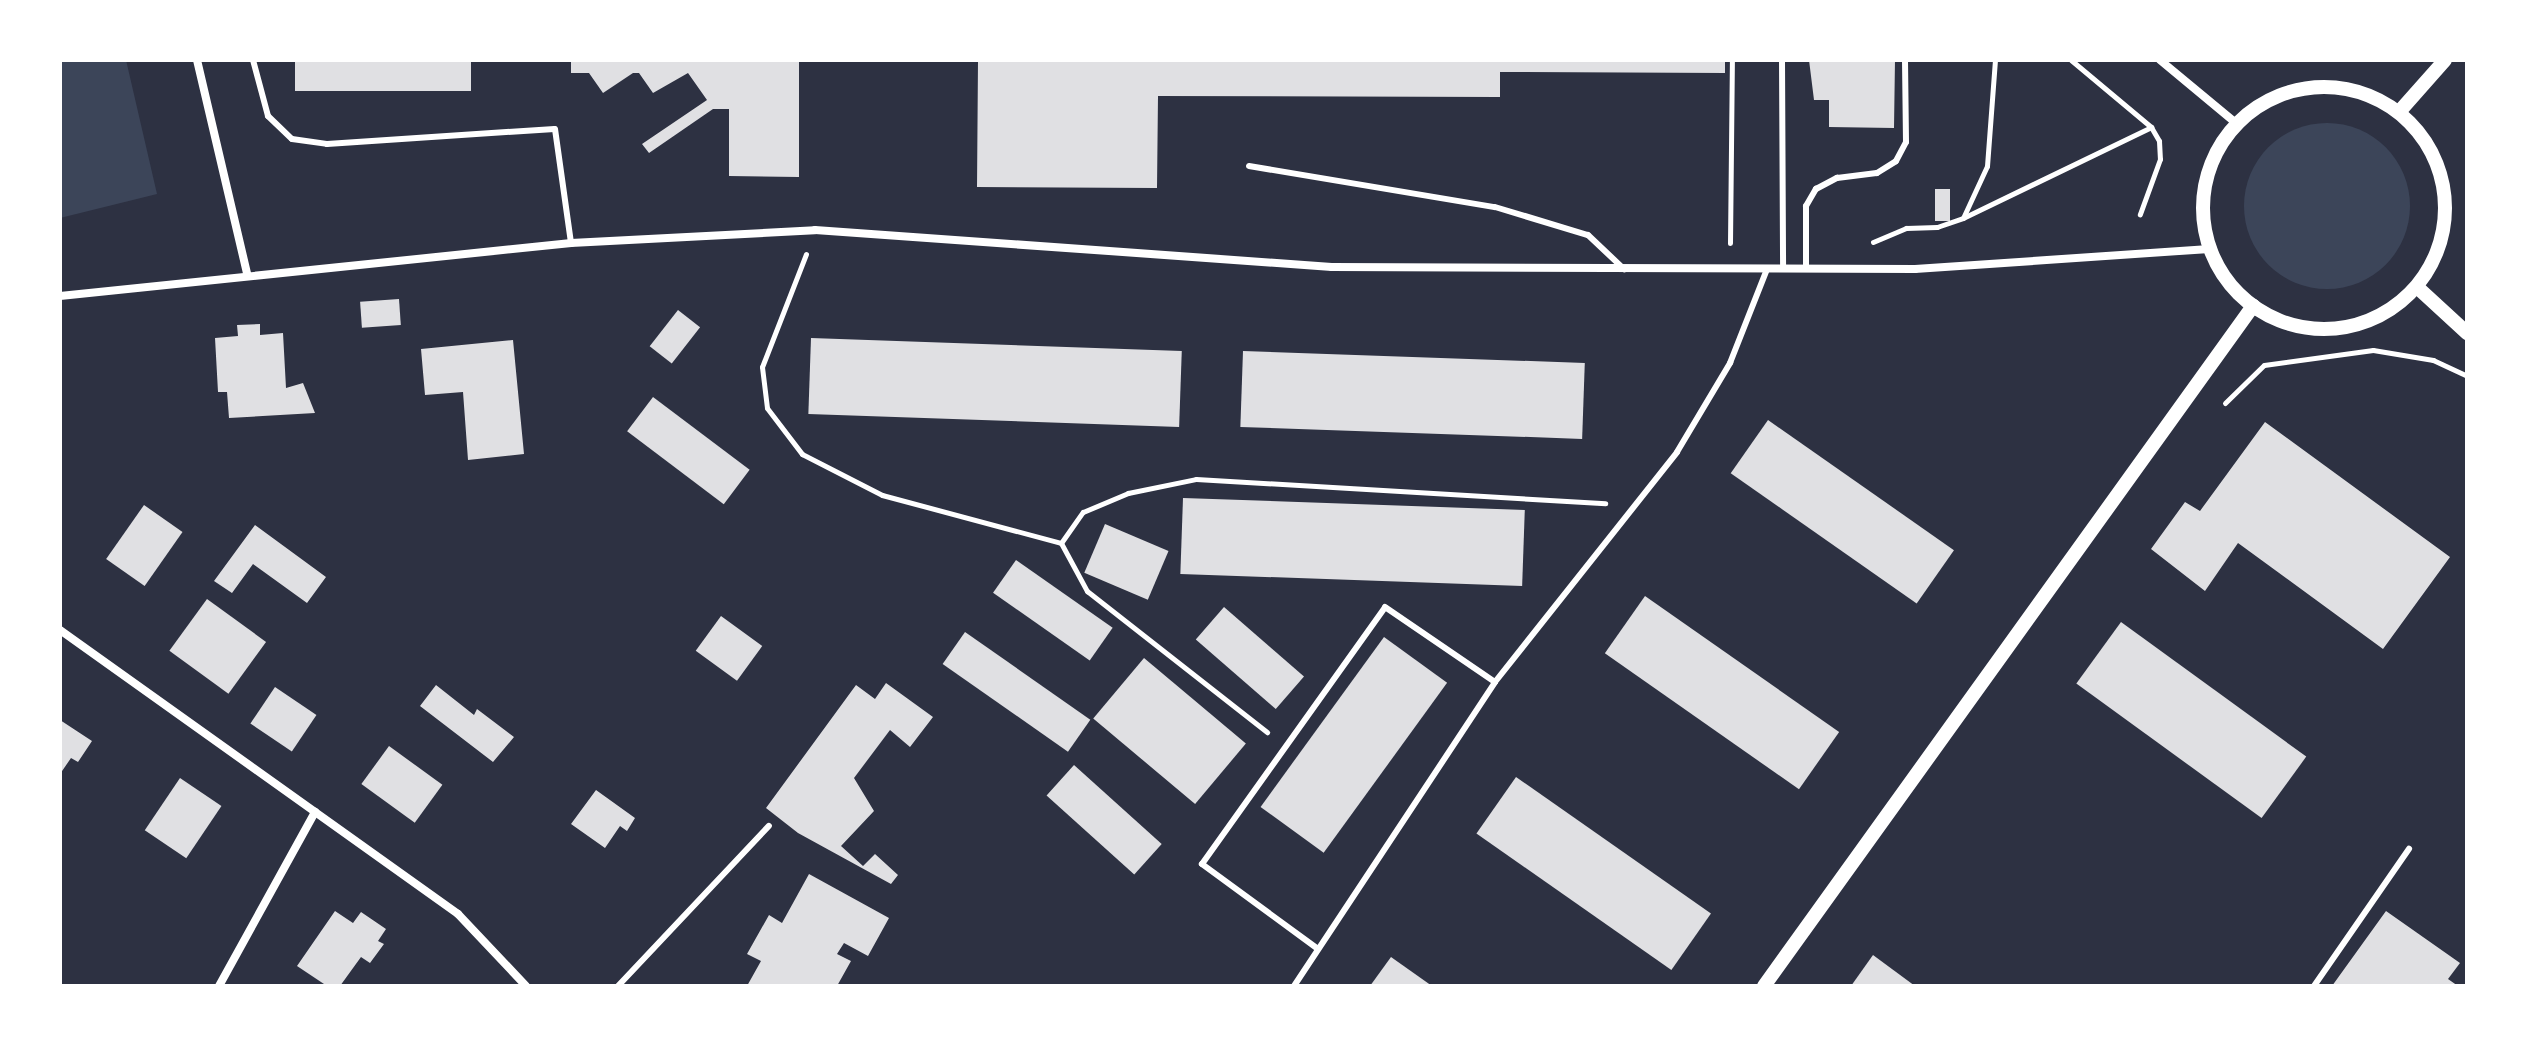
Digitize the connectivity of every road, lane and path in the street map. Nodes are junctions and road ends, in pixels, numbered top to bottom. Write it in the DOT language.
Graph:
graph roads {
  1 [pos="197,60"];
  2 [pos="253,60"];
  3 [pos="1732,60"];
  4 [pos="1782,60"];
  5 [pos="1905,60"];
  6 [pos="1995,60"];
  7 [pos="2071,60"];
  8 [pos="2160,60"];
  9 [pos="2445,60"];
  10 [pos="2399,112"];
  11 [pos="2237,124"];
  12 [pos="2151,127"];
  13 [pos="1249,166"];
  14 [pos="2140,214"];
  15 [pos="1963,218"];
  16 [pos="815,230"];
  17 [pos="571,243"];
  18 [pos="1870,244"];
  19 [pos="1730,248"];
  20 [pos="2209,249"];
  21 [pos="1624,269"];
  22 [pos="1767,269"];
  23 [pos="1783,269"];
  24 [pos="1806,269"];
  25 [pos="247,273"];
  26 [pos="2417,287"];
  27 [pos="60,296"];
  28 [pos="2253,306"];
  29 [pos="2467,333"];
  30 [pos="2467,376"];
  31 [pos="2225,403"];
  32 [pos="1631,504"];
  33 [pos="1061,543"];
  34 [pos="60,630"];
  35 [pos="1495,682"];
  36 [pos="1285,746"];
  37 [pos="315,812"];
  38 [pos="769,826"];
  39 [pos="2409,849"];
  40 [pos="1318,949"];
  41 [pos="219,986"];
  42 [pos="526,986"];
  43 [pos="618,986"];
  44 [pos="1294,986"];
  45 [pos="1764,986"];
  46 [pos="2314,986"];
  1 -- 25 [label="street"];
  2 -- 17 [label="lane"];
  3 -- 19 [label="path"];
  4 -- 23 [label="lane"];
  5 -- 24 [label="lane"];
  6 -- 15 [label="path"];
  7 -- 12 [label="path"];
  8 -- 11 [label="street"];
  9 -- 10 [label="street"];
  10 -- 11 [label="street"];
  10 -- 26 [label="street"];
  11 -- 20 [label="street"];
  12 -- 14 [label="path"];
  12 -- 15 [label="path"];
  13 -- 21 [label="lane"];
  15 -- 18 [label="path"];
  16 -- 17 [label="street"];
  16 -- 21 [label="street"];
  16 -- 33 [label="path"];
  17 -- 25 [label="street"];
  20 -- 24 [label="street"];
  20 -- 28 [label="street"];
  21 -- 22 [label="street"];
  22 -- 23 [label="street"];
  22 -- 32 [label="lane"];
  23 -- 24 [label="street"];
  25 -- 27 [label="street"];
  26 -- 28 [label="street"];
  26 -- 29 [label="street"];
  28 -- 45 [label="street"];
  30 -- 31 [label="path"];
  32 -- 33 [label="path"];
  32 -- 35 [label="lane"];
  33 -- 36 [label="path"];
  34 -- 37 [label="street"];
  35 -- 36 [label="lane"];
  35 -- 40 [label="lane"];
  36 -- 40 [label="lane"];
  37 -- 41 [label="street"];
  37 -- 42 [label="street"];
  38 -- 43 [label="lane"];
  39 -- 46 [label="lane"];
  40 -- 44 [label="lane"];
}
